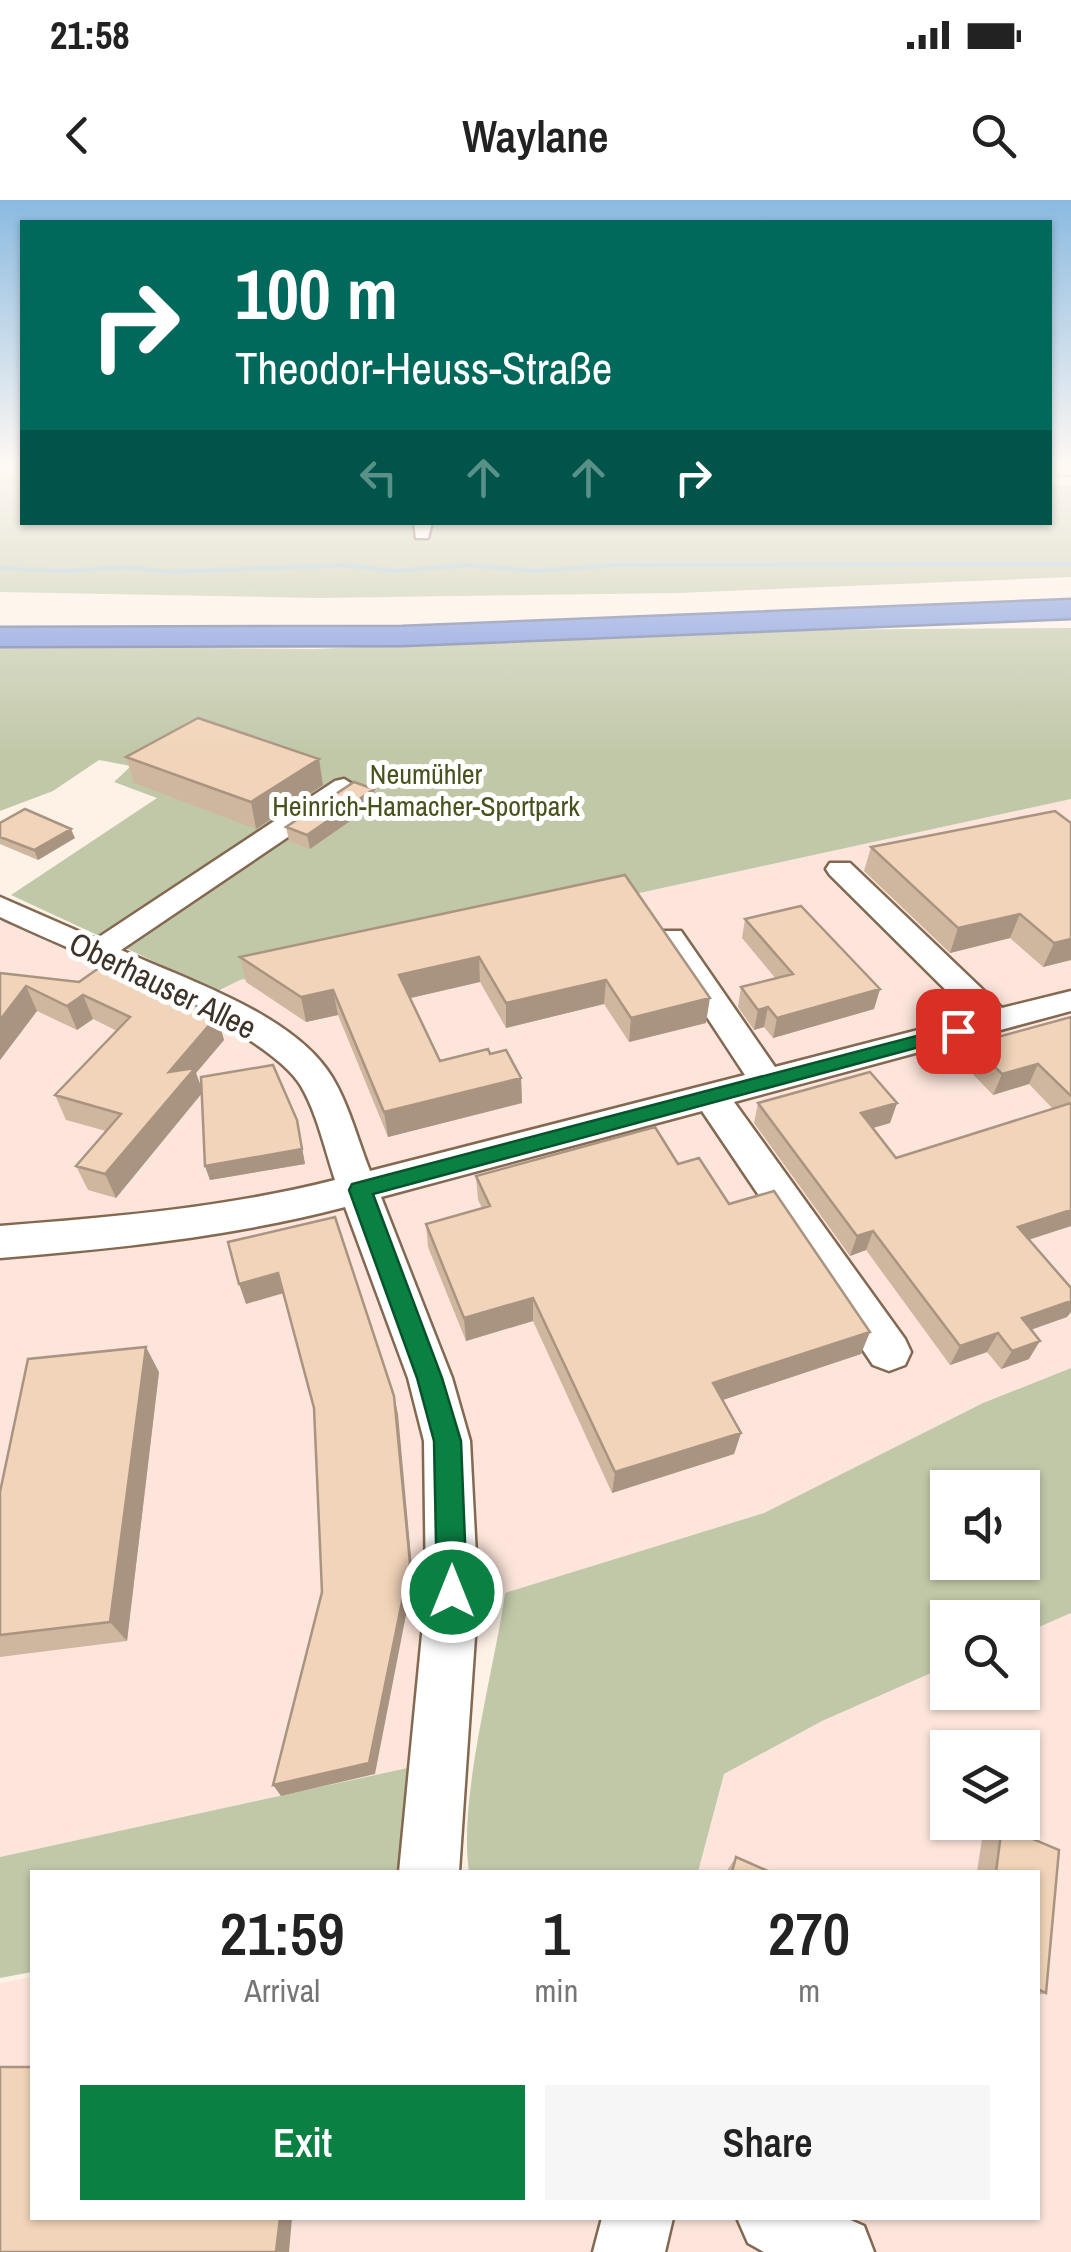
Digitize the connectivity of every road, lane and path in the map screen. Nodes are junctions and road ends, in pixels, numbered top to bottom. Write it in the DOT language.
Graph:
graph roads {
  1 [pos="1071,592"];
  2 [pos="1071,609"];
  3 [pos="0,618"];
  4 [pos="0,637"];
  5 [pos="344,787"];
  6 [pos="840,869"];
  7 [pos="0,906"];
  8 [pos="670,938"];
  9 [pos="98,952"];
  10 [pos="1071,1000"];
  11 [pos="996,1020"];
  12 [pos="768,1081"];
  13 [pos="711,1096"];
  14 [pos="360,1190"];
  15 [pos="0,1242"];
  16 [pos="890,1352"];
  17 [pos="428,1870"];
  18 [pos="637,2220"];
  19 [pos="778,2220"];
  20 [pos="629,2252"];
  21 [pos="838,2252"];
  1 -- 3 [label="highway"];
  2 -- 4 [label="highway"];
  5 -- 9 [label="street"];
  6 -- 11 [label="street"];
  7 -- 9 [label="street, Oberhauser Allee"];
  8 -- 12 [label="street"];
  9 -- 14 [label="street, Oberhauser Allee"];
  10 -- 11 [label="street"];
  11 -- 12 [label="street"];
  12 -- 13 [label="street"];
  13 -- 14 [label="street"];
  13 -- 16 [label="street"];
  14 -- 15 [label="street"];
  14 -- 17 [label="street, Oberhauser Allee"];
  18 -- 20 [label="street"];
  19 -- 21 [label="street"];
}
